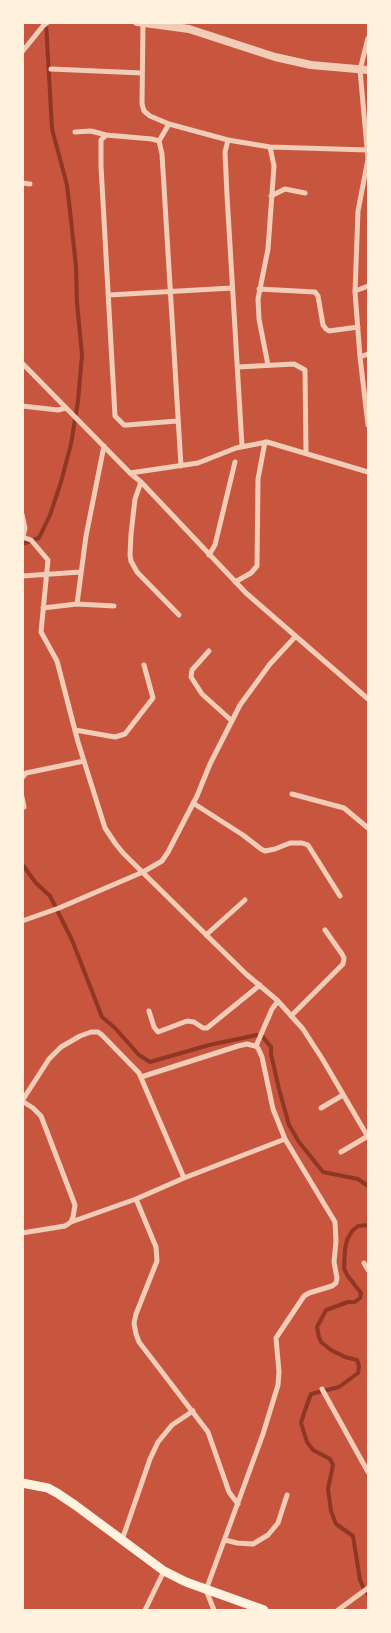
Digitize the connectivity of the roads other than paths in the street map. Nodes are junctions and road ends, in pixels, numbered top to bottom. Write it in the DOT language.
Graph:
graph roads {
  1 [pos="48,22"];
  2 [pos="137,22"];
  3 [pos="143,23"];
  4 [pos="368,38"];
  5 [pos="22,52"];
  6 [pos="51,69"];
  7 [pos="364,70"];
  8 [pos="142,73"];
  9 [pos="169,124"];
  10 [pos="75,132"];
  11 [pos="106,135"];
  12 [pos="228,140"];
  13 [pos="159,141"];
  14 [pos="270,147"];
  15 [pos="368,150"];
  16 [pos="22,183"];
  17 [pos="30,184"];
  18 [pos="305,193"];
  19 [pos="271,196"];
  20 [pos="368,286"];
  21 [pos="232,288"];
  22 [pos="259,289"];
  23 [pos="170,291"];
  24 [pos="355,291"];
  25 [pos="109,295"];
  26 [pos="358,326"];
  27 [pos="368,354"];
  28 [pos="360,356"];
  29 [pos="22,363"];
  30 [pos="268,365"];
  31 [pos="238,367"];
  32 [pos="22,406"];
  33 [pos="67,408"];
  34 [pos="177,421"];
  35 [pos="368,425"];
  36 [pos="266,442"];
  37 [pos="104,446"];
  38 [pos="242,446"];
  39 [pos="306,453"];
  40 [pos="234,462"];
  41 [pos="181,466"];
  42 [pos="368,472"];
  43 [pos="130,473"];
  44 [pos="141,482"];
  45 [pos="22,514"];
  46 [pos="23,537"];
  47 [pos="210,555"];
  48 [pos="81,572"];
  49 [pos="46,574"];
  50 [pos="22,576"];
  51 [pos="235,582"];
  52 [pos="77,604"];
  53 [pos="114,606"];
  54 [pos="43,608"];
  55 [pos="179,615"];
  56 [pos="295,637"];
  57 [pos="209,651"];
  58 [pos="144,666"];
  59 [pos="368,699"];
  60 [pos="232,721"];
  61 [pos="75,730"];
  62 [pos="84,761"];
  63 [pos="22,778"];
  64 [pos="292,794"];
  65 [pos="22,797"];
  66 [pos="194,803"];
  67 [pos="24,806"];
  68 [pos="368,828"];
  69 [pos="143,872"];
  70 [pos="340,896"];
  71 [pos="245,900"];
  72 [pos="22,921"];
  73 [pos="325,930"];
  74 [pos="206,935"];
  75 [pos="260,985"];
  76 [pos="278,1001"];
  77 [pos="148,1011"];
  78 [pos="291,1016"];
  79 [pos="256,1046"];
  80 [pos="141,1077"];
  81 [pos="344,1095"];
  82 [pos="22,1101"];
  83 [pos="321,1108"];
  84 [pos="368,1137"];
  85 [pos="285,1139"];
  86 [pos="341,1152"];
  87 [pos="184,1178"];
  88 [pos="136,1199"];
  89 [pos="71,1222"];
  90 [pos="22,1233"];
  91 [pos="364,1263"];
  92 [pos="368,1270"];
  93 [pos="322,1389"];
  94 [pos="193,1411"];
  95 [pos="368,1458"];
  96 [pos="363,1462"];
  97 [pos="368,1472"];
  98 [pos="22,1483"];
  99 [pos="287,1495"];
  100 [pos="238,1504"];
  101 [pos="122,1540"];
  102 [pos="225,1540"];
  103 [pos="164,1571"];
  104 [pos="368,1588"];
  105 [pos="206,1590"];
  106 [pos="145,1610"];
  107 [pos="214,1610"];
  108 [pos="264,1610"];
  109 [pos="338,1610"];
  1 -- 5 [label="street"];
  2 -- 3 [label="street"];
  3 -- 7 [label="street"];
  3 -- 8 [label="street"];
  4 -- 7 [label="street"];
  6 -- 8 [label="street"];
  7 -- 15 [label="street"];
  8 -- 9 [label="street"];
  9 -- 12 [label="street"];
  9 -- 13 [label="street"];
  10 -- 11 [label="street"];
  11 -- 13 [label="street"];
  11 -- 25 [label="street"];
  12 -- 14 [label="street"];
  12 -- 21 [label="street"];
  13 -- 23 [label="street"];
  14 -- 15 [label="street"];
  14 -- 19 [label="street"];
  15 -- 24 [label="street"];
  16 -- 17 [label="street"];
  18 -- 19 [label="street"];
  19 -- 22 [label="street"];
  20 -- 24 [label="street"];
  21 -- 23 [label="street"];
  21 -- 31 [label="street"];
  22 -- 26 [label="street"];
  22 -- 30 [label="street"];
  23 -- 25 [label="street"];
  23 -- 34 [label="street"];
  24 -- 26 [label="street"];
  25 -- 34 [label="street"];
  26 -- 28 [label="street"];
  27 -- 28 [label="street"];
  28 -- 35 [label="street"];
  29 -- 33 [label="street"];
  30 -- 31 [label="street"];
  30 -- 39 [label="street"];
  31 -- 38 [label="street"];
  32 -- 33 [label="street"];
  33 -- 37 [label="street"];
  34 -- 41 [label="street"];
  36 -- 38 [label="street"];
  36 -- 39 [label="street"];
  36 -- 51 [label="street"];
  37 -- 43 [label="street"];
  37 -- 48 [label="street"];
  38 -- 41 [label="street"];
  39 -- 42 [label="street"];
  40 -- 47 [label="street"];
  41 -- 43 [label="street"];
  43 -- 44 [label="street"];
  44 -- 47 [label="street"];
  44 -- 55 [label="street"];
  45 -- 46 [label="street"];
  46 -- 49 [label="street"];
  47 -- 51 [label="street"];
  48 -- 49 [label="street"];
  48 -- 52 [label="street"];
  49 -- 50 [label="street"];
  49 -- 54 [label="street"];
  51 -- 56 [label="street"];
  52 -- 53 [label="street"];
  52 -- 54 [label="street"];
  54 -- 61 [label="street"];
  56 -- 59 [label="street"];
  56 -- 60 [label="street"];
  57 -- 60 [label="street"];
  58 -- 61 [label="street"];
  60 -- 66 [label="street"];
  61 -- 62 [label="street"];
  62 -- 63 [label="street"];
  62 -- 69 [label="street"];
  64 -- 68 [label="street"];
  65 -- 67 [label="street"];
  66 -- 69 [label="street"];
  66 -- 70 [label="street"];
  69 -- 72 [label="street"];
  69 -- 74 [label="street"];
  71 -- 74 [label="street"];
  73 -- 78 [label="street"];
  74 -- 75 [label="street"];
  75 -- 76 [label="street"];
  75 -- 77 [label="street"];
  76 -- 78 [label="street"];
  76 -- 79 [label="street"];
  78 -- 81 [label="street"];
  79 -- 80 [label="street"];
  79 -- 85 [label="street"];
  80 -- 82 [label="street"];
  80 -- 87 [label="street"];
  81 -- 83 [label="street"];
  81 -- 84 [label="street"];
  82 -- 89 [label="street"];
  84 -- 86 [label="street"];
  85 -- 87 [label="street"];
  85 -- 100 [label="street"];
  87 -- 88 [label="street"];
  88 -- 89 [label="street"];
  88 -- 94 [label="street"];
  89 -- 90 [label="street"];
  91 -- 92 [label="street"];
  93 -- 96 [label="street"];
  94 -- 100 [label="street"];
  94 -- 101 [label="street"];
  95 -- 96 [label="street"];
  96 -- 97 [label="street"];
  98 -- 101 [label="main road"];
  99 -- 102 [label="street"];
  100 -- 102 [label="street"];
  101 -- 103 [label="main road"];
  102 -- 105 [label="street"];
  103 -- 105 [label="main road"];
  103 -- 106 [label="street"];
  104 -- 109 [label="street"];
  105 -- 107 [label="street"];
  105 -- 108 [label="main road"];
}
